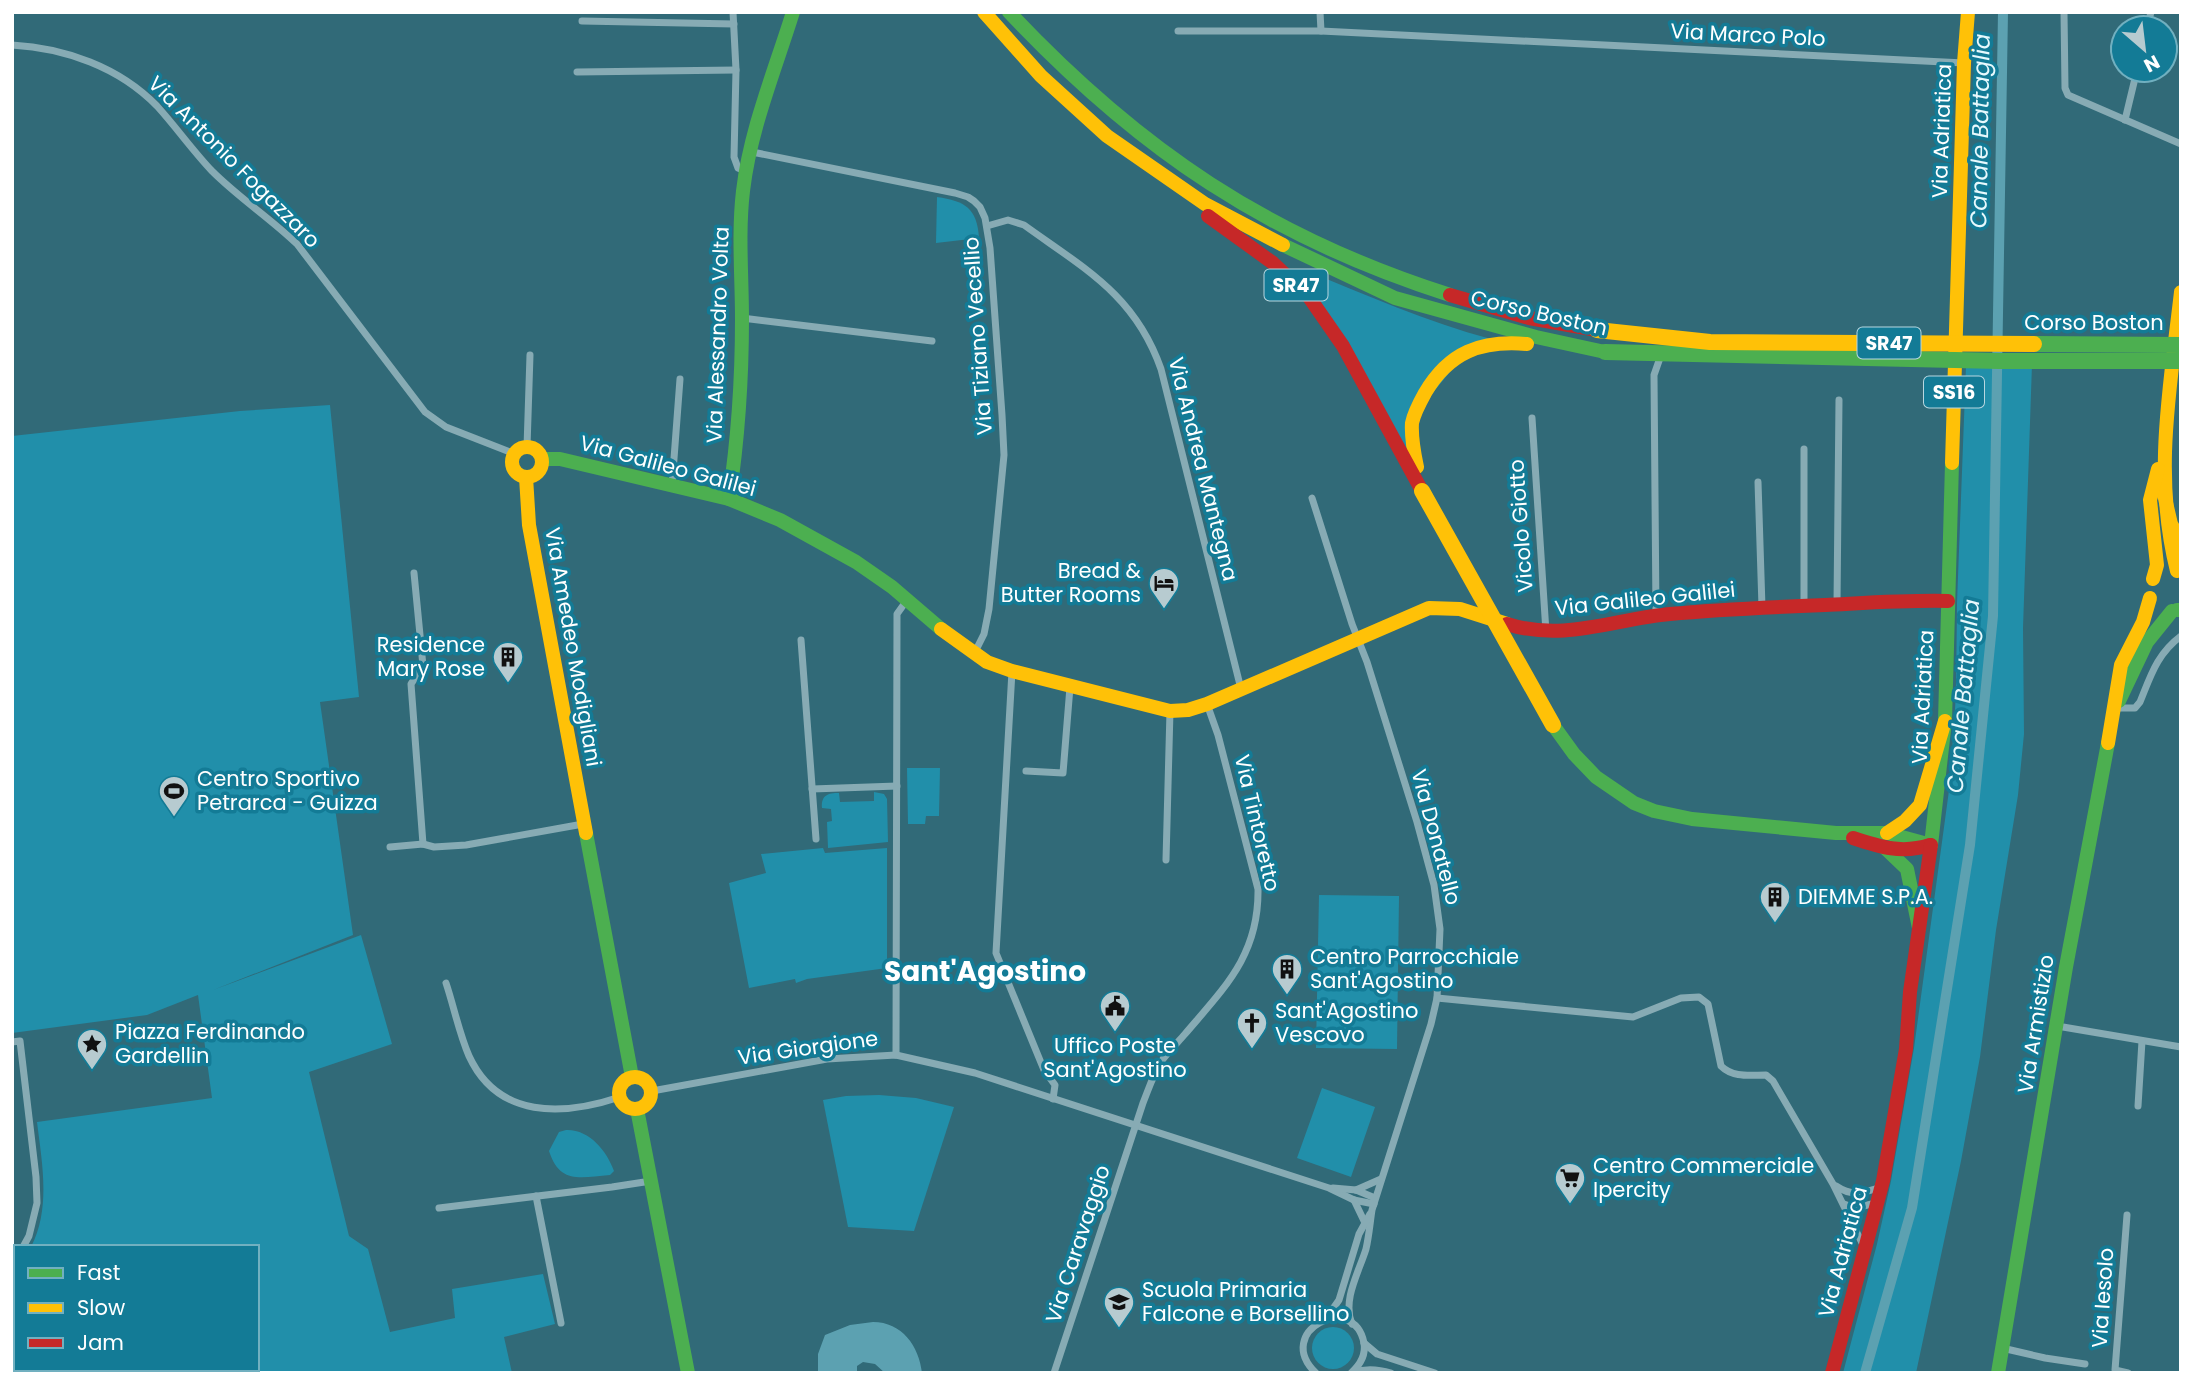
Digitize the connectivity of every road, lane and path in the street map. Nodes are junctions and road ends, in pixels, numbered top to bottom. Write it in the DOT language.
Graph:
graph roads {
  1 [pos="733,12"];
  2 [pos="793,12"];
  3 [pos="984,12"];
  4 [pos="1009,12"];
  5 [pos="1320,12"];
  6 [pos="1968,12"];
  7 [pos="2064,12"];
  8 [pos="582,20"];
  9 [pos="734,24"];
  10 [pos="1321,31"];
  11 [pos="1178,32"];
  12 [pos="12,45"];
  13 [pos="1964,63"];
  14 [pos="736,70"];
  15 [pos="577,72"];
  16 [pos="2134,84"];
  17 [pos="2125,120"];
  18 [pos="1107,136"];
  19 [pos="2181,144"];
  20 [pos="751,152"];
  21 [pos="746,171"];
  22 [pos="987,226"];
  23 [pos="2181,292"];
  24 [pos="742,318"];
  25 [pos="932,341"];
  26 [pos="2181,345"];
  27 [pos="1663,348"];
  28 [pos="1605,352"];
  29 [pos="530,355"];
  30 [pos="2178,368"];
  31 [pos="680,379"];
  32 [pos="1839,400"];
  33 [pos="1532,418"];
  34 [pos="446,427"];
  35 [pos="2164,447"];
  36 [pos="1804,449"];
  37 [pos="521,451"];
  38 [pos="542,458"];
  39 [pos="526,477"];
  40 [pos="1758,482"];
  41 [pos="672,486"];
  42 [pos="1422,491"];
  43 [pos="2164,494"];
  44 [pos="1312,498"];
  45 [pos="729,499"];
  46 [pos="2181,542"];
  47 [pos="2179,572"];
  48 [pos="414,573"];
  49 [pos="2153,579"];
  50 [pos="2151,598"];
  51 [pos="907,600"];
  52 [pos="1948,601"];
  53 [pos="1837,604"];
  54 [pos="1804,606"];
  55 [pos="1762,608"];
  56 [pos="2178,610"];
  57 [pos="1656,615"];
  58 [pos="1546,632"];
  59 [pos="2181,636"];
  60 [pos="1358,638"];
  61 [pos="801,640"];
  62 [pos="974,655"];
  63 [pos="1012,671"];
  64 [pos="1070,686"];
  65 [pos="1241,689"];
  66 [pos="1208,704"];
  67 [pos="2115,708"];
  68 [pos="1170,710"];
  69 [pos="1945,721"];
  70 [pos="1026,771"];
  71 [pos="897,786"];
  72 [pos="812,789"];
  73 [pos="583,824"];
  74 [pos="816,839"];
  75 [pos="1886,841"];
  76 [pos="423,844"];
  77 [pos="1931,845"];
  78 [pos="390,847"];
  79 [pos="1166,860"];
  80 [pos="1919,929"];
  81 [pos="446,983"];
  82 [pos="1437,998"];
  83 [pos="2057,1026"];
  84 [pos="2142,1041"];
  85 [pos="16,1042"];
  86 [pos="2181,1047"];
  87 [pos="896,1055"];
  88 [pos="632,1077"];
  89 [pos="652,1091"];
  90 [pos="620,1097"];
  91 [pos="1053,1099"];
  92 [pos="2138,1106"];
  93 [pos="638,1109"];
  94 [pos="1136,1126"];
  95 [pos="1381,1179"];
  96 [pos="652,1181"];
  97 [pos="1833,1184"];
  98 [pos="1329,1188"];
  99 [pos="1356,1190"];
  100 [pos="1880,1195"];
  101 [pos="536,1196"];
  102 [pos="1354,1200"];
  103 [pos="1374,1204"];
  104 [pos="1843,1204"];
  105 [pos="439,1208"];
  106 [pos="2127,1215"];
  107 [pos="1365,1223"];
  108 [pos="24,1245"];
  109 [pos="1866,1250"];
  110 [pos="1325,1320"];
  111 [pos="561,1323"];
  112 [pos="1352,1324"];
  113 [pos="1364,1343"];
  114 [pos="2002,1348"];
  115 [pos="2085,1364"];
  116 [pos="1309,1369"];
  117 [pos="1352,1372"];
  118 [pos="688,1373"];
  119 [pos="1055,1373"];
  120 [pos="1316,1373"];
  121 [pos="1391,1373"];
  122 [pos="1435,1373"];
  123 [pos="1832,1373"];
  124 [pos="1998,1373"];
  125 [pos="2129,1373"];
  1 -- 9 [label="street, Via Alessandro Volta"];
  2 -- 20 [label="main road, Via Alessandro Volta"];
  3 -- 18 [label="main road, Corso Boston / SR47"];
  4 -- 26 [label="main road, Corso Boston / SR47, bridge"];
  5 -- 10 [label="street"];
  6 -- 13 [label="main road, Via Adriatica / SS16"];
  7 -- 17 [label="street"];
  8 -- 9 [label="street"];
  9 -- 14 [label="street, Via Alessandro Volta"];
  10 -- 11 [label="street, Via Marco Polo"];
  10 -- 13 [label="street, Via Marco Polo"];
  12 -- 34 [label="street, Via Antonio Fogazzaro"];
  13 -- 52 [label="main road, Via Adriatica / SS16"];
  14 -- 15 [label="street"];
  14 -- 21 [label="street, Via Alessandro Volta"];
  16 -- 17 [label="street"];
  17 -- 19 [label="street"];
  18 -- 28 [label="main road, Corso Boston / SR47"];
  18 -- 42 [label="main road, SR47"];
  20 -- 21 [label="main road, Via Alessandro Volta"];
  20 -- 22 [label="street, Via Tiziano Vecellio"];
  21 -- 24 [label="main road, Via Alessandro Volta"];
  22 -- 62 [label="street, Via Tiziano Vecellio"];
  22 -- 65 [label="street, Via Andrea Mantegna"];
  23 -- 30 [label="main road, Via Armistizio"];
  24 -- 25 [label="street"];
  24 -- 45 [label="main road, Via Alessandro Volta"];
  27 -- 57 [label="street"];
  28 -- 30 [label="main road, Corso Boston / SR47, bridge"];
  28 -- 42 [label="main road, SR47"];
  29 -- 37 [label="street"];
  30 -- 35 [label="main road, Via Armistizio"];
  31 -- 41 [label="street"];
  32 -- 53 [label="street"];
  33 -- 58 [label="street, Vicolo Giotto"];
  34 -- 37 [label="street, Via Galileo Galilei"];
  35 -- 43 [label="main road, Via Armistizio"];
  35 -- 49 [label="main road, Via Armistizio"];
  36 -- 54 [label="street"];
  37 -- 38 [label="main road, Via Galileo Galilei"];
  37 -- 39 [label="main road"];
  38 -- 39 [label="main road"];
  38 -- 41 [label="main road, Via Galileo Galilei"];
  39 -- 73 [label="main road, Via Amedeo Modigliani"];
  40 -- 55 [label="street"];
  41 -- 45 [label="main road, Via Galileo Galilei"];
  42 -- 75 [label="main road, SR47, bridge"];
  43 -- 46 [label="main road"];
  43 -- 47 [label="main road, Via Armistizio"];
  44 -- 60 [label="street"];
  45 -- 51 [label="main road, Via Galileo Galilei"];
  47 -- 49 [label="main road, Via Armistizio"];
  48 -- 76 [label="street"];
  49 -- 50 [label="main road, Via Armistizio"];
  50 -- 56 [label="main road, Via Armistizio"];
  50 -- 67 [label="main road, Via Armistizio"];
  51 -- 62 [label="main road, Via Galileo Galilei"];
  51 -- 71 [label="street"];
  52 -- 53 [label="main road, Via Galileo Galilei"];
  52 -- 69 [label="main road, Via Adriatica / SS16"];
  53 -- 54 [label="main road, Via Galileo Galilei"];
  54 -- 55 [label="main road, Via Galileo Galilei"];
  55 -- 57 [label="main road, Via Galileo Galilei"];
  56 -- 67 [label="main road, Via Armistizio"];
  57 -- 58 [label="main road, Via Galileo Galilei"];
  58 -- 60 [label="main road, Via Galileo Galilei"];
  59 -- 67 [label="street"];
  60 -- 65 [label="main road, Via Galileo Galilei"];
  60 -- 82 [label="street, Via Donatello"];
  61 -- 72 [label="street"];
  62 -- 63 [label="main road, Via Galileo Galilei"];
  63 -- 64 [label="main road, Via Galileo Galilei"];
  63 -- 91 [label="street"];
  64 -- 68 [label="main road, Via Galileo Galilei"];
  64 -- 70 [label="street"];
  65 -- 66 [label="main road, Via Galileo Galilei"];
  66 -- 68 [label="main road, Via Galileo Galilei"];
  66 -- 94 [label="street, Via Tintoretto"];
  67 -- 83 [label="main road, Via Armistizio"];
  68 -- 79 [label="street"];
  69 -- 75 [label="main road"];
  69 -- 77 [label="main road, Via Adriatica / SS16"];
  71 -- 72 [label="street"];
  71 -- 87 [label="street"];
  72 -- 74 [label="street"];
  73 -- 76 [label="street"];
  73 -- 88 [label="main road, Via Amedeo Modigliani"];
  75 -- 77 [label="main road, SR47"];
  75 -- 80 [label="main road"];
  76 -- 78 [label="street"];
  77 -- 80 [label="main road, Via Adriatica"];
  80 -- 100 [label="main road, Via Adriatica"];
  81 -- 90 [label="street"];
  82 -- 95 [label="street, Via Donatello"];
  82 -- 97 [label="street"];
  83 -- 84 [label="street"];
  83 -- 114 [label="main road, Via Armistizio"];
  84 -- 86 [label="street"];
  84 -- 92 [label="street"];
  85 -- 108 [label="street"];
  87 -- 89 [label="street, Via Giorgione"];
  87 -- 91 [label="street, Via Giorgione"];
  88 -- 89 [label="main road"];
  88 -- 90 [label="main road"];
  89 -- 93 [label="main road"];
  90 -- 93 [label="main road"];
  91 -- 94 [label="street, Via Giorgione"];
  93 -- 96 [label="main road"];
  94 -- 98 [label="street, Via Giorgione"];
  94 -- 119 [label="street, Via Caravaggio"];
  95 -- 99 [label="street, Via Giorgione"];
  95 -- 103 [label="street, Via Donatello"];
  96 -- 101 [label="street"];
  96 -- 118 [label="main road"];
  97 -- 100 [label="street"];
  97 -- 104 [label="street"];
  98 -- 99 [label="street, Via Giorgione"];
  98 -- 102 [label="street, Via Giorgione"];
  99 -- 103 [label="street, Via Giorgione"];
  100 -- 104 [label="street"];
  100 -- 109 [label="main road, Via Adriatica"];
  101 -- 105 [label="street"];
  101 -- 111 [label="street"];
  102 -- 103 [label="street, Via Giorgione"];
  102 -- 107 [label="street"];
  103 -- 107 [label="street, Via Donatello"];
  103 -- 112 [label="street, Via Donatello"];
  104 -- 109 [label="street"];
  106 -- 125 [label="street, Via Iesolo"];
  107 -- 110 [label="street, Via Donatello"];
  109 -- 123 [label="main road, Via Adriatica"];
  110 -- 112 [label="street"];
  110 -- 116 [label="street, Via Donatello"];
  112 -- 113 [label="street"];
  113 -- 117 [label="street"];
  113 -- 122 [label="street"];
  114 -- 115 [label="street"];
  114 -- 124 [label="main road, Via Armistizio"];
  116 -- 120 [label="street, Via Donatello"];
  117 -- 121 [label="street"];
}
